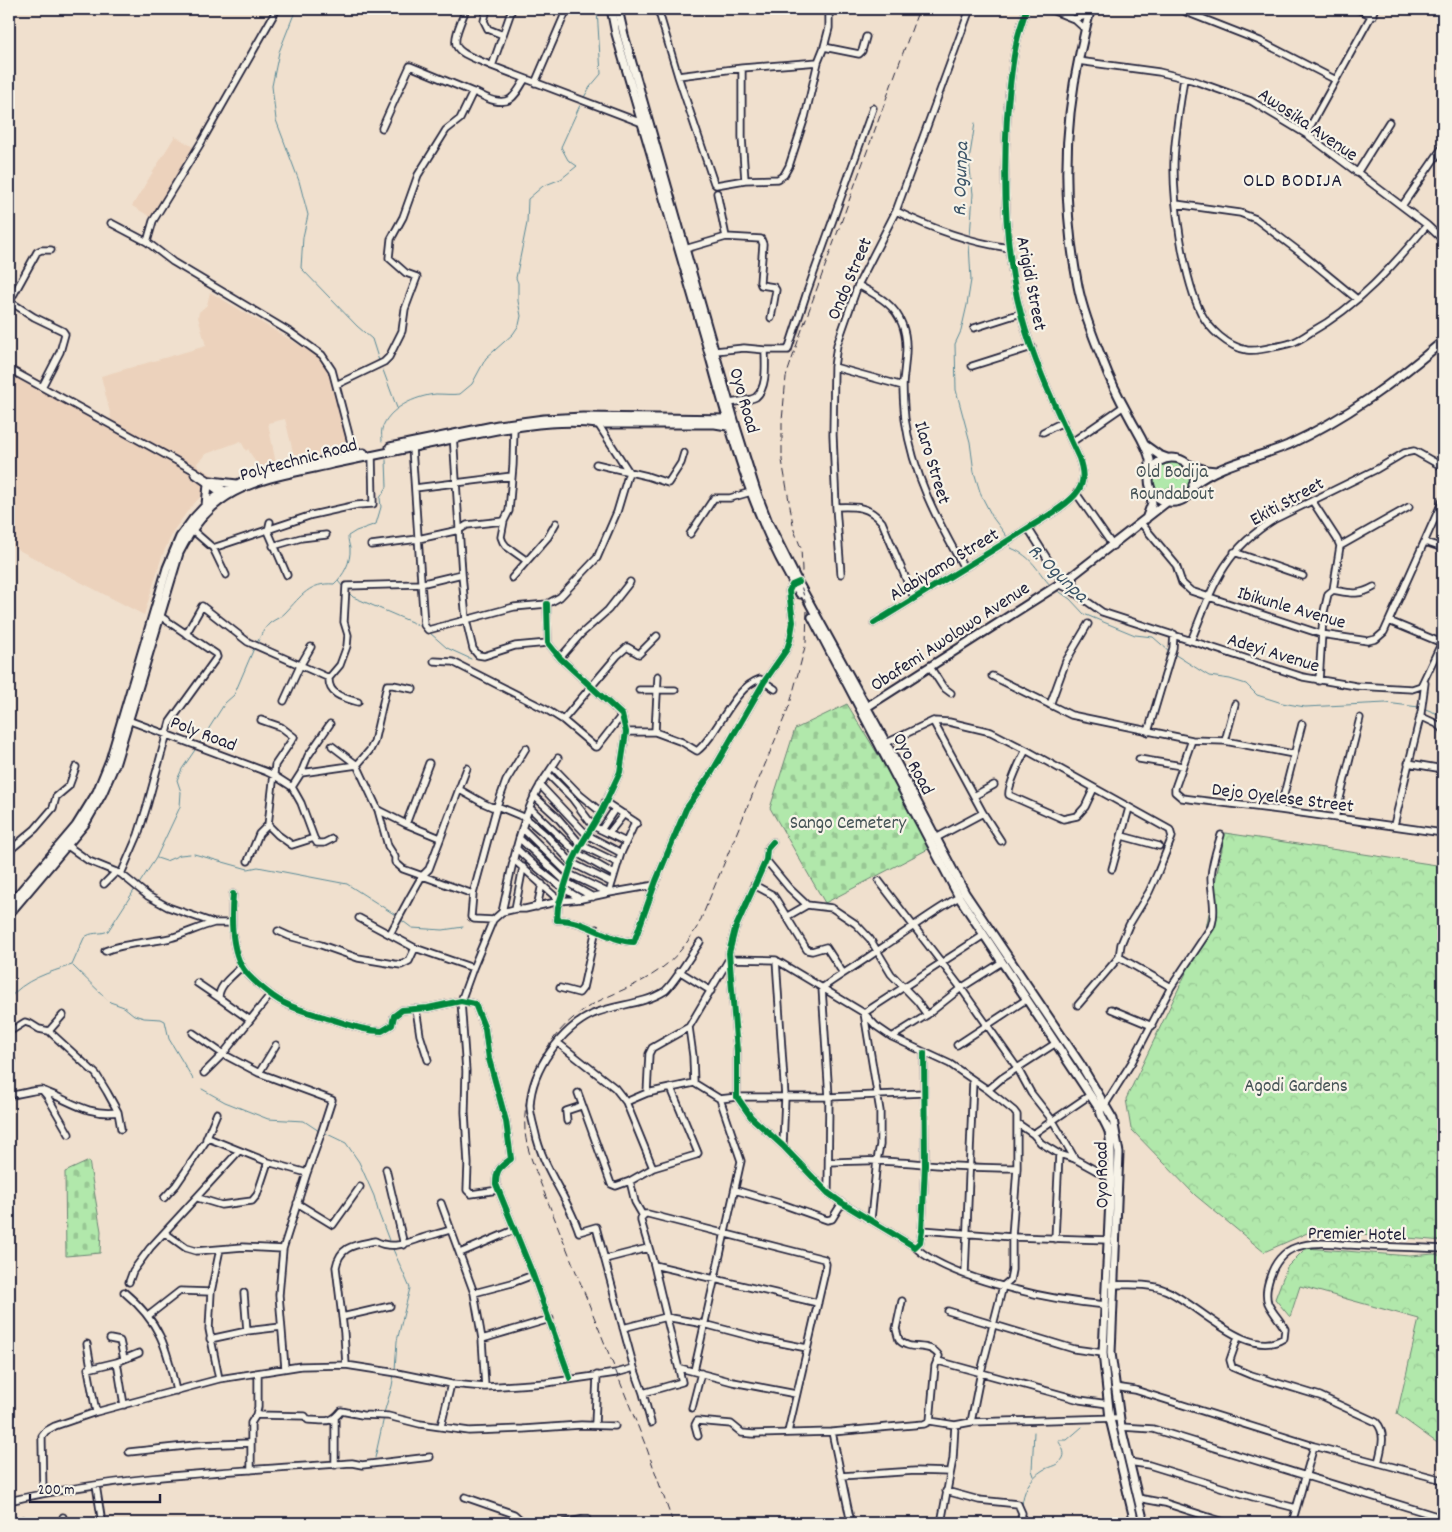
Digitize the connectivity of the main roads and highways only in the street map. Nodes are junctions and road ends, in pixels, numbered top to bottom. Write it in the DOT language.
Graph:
graph roads {
  1 [pos="611,9"];
  2 [pos="618,9"];
  3 [pos="1090,12"];
  4 [pos="679,238"];
  5 [pos="1443,341"];
  6 [pos="726,403"];
  7 [pos="714,418"];
  8 [pos="730,419"];
  9 [pos="668,421"];
  10 [pos="733,427"];
  11 [pos="453,436"];
  12 [pos="1144,444"];
  13 [pos="364,455"];
  14 [pos="1168,458"];
  15 [pos="1186,463"];
  16 [pos="1218,471"];
  17 [pos="1149,481"];
  18 [pos="237,484"];
  19 [pos="1193,485"];
  20 [pos="226,494"];
  21 [pos="1167,502"];
  22 [pos="206,504"];
  23 [pos="1143,521"];
  24 [pos="189,528"];
  25 [pos="796,583"];
  26 [pos="150,635"];
  27 [pos="863,709"];
  28 [pos="883,745"];
  29 [pos="65,844"];
  30 [pos="9,905"];
  31 [pos="9,914"];
  32 [pos="1039,1010"];
  33 [pos="1110,1285"];
  34 [pos="1135,1523"];
  35 [pos="1144,1523"];
  1 -- 4 [label="main road, Oyo Road"];
  2 -- 4 [label="main road, Oyo Road"];
  3 -- 12 [label="main road"];
  4 -- 6 [label="main road, Oyo Road"];
  4 -- 6 [label="main road, Oyo Road"];
  5 -- 16 [label="main road"];
  6 -- 7 [label="main road"];
  6 -- 8 [label="main road, Oyo Road"];
  7 -- 8 [label="main road, Polytechnic Road"];
  7 -- 9 [label="main road, Polytechnic Road"];
  8 -- 10 [label="main road, Oyo Road"];
  9 -- 10 [label="main road, Polytechnic Road"];
  9 -- 11 [label="main road, Polytechnic Road"];
  9 -- 11 [label="main road, Polytechnic Road"];
  10 -- 25 [label="main road, Oyo Road"];
  10 -- 25 [label="main road, Oyo Road"];
  11 -- 13 [label="main road, Polytechnic Road"];
  11 -- 13 [label="main road, Polytechnic Road"];
  12 -- 14 [label="main road"];
  12 -- 17 [label="main road"];
  13 -- 18 [label="main road, Polytechnic Road"];
  13 -- 20 [label="main road, Polytechnic Road"];
  14 -- 15 [label="main road"];
  14 -- 17 [label="main road"];
  15 -- 16 [label="main road"];
  15 -- 19 [label="main road"];
  16 -- 19 [label="main road"];
  17 -- 21 [label="main road"];
  17 -- 23 [label="main road"];
  18 -- 20 [label="main road, Polytechnic Road"];
  18 -- 22 [label="main road"];
  19 -- 21 [label="main road"];
  20 -- 22 [label="main road, Polytechnic Road"];
  20 -- 24 [label="main road, Polytechnic Road"];
  21 -- 23 [label="main road, Obafemi Awolowo Avenue"];
  22 -- 24 [label="main road, Polytechnic Road"];
  23 -- 27 [label="main road, Obafemi Awolowo Avenue"];
  24 -- 26 [label="main road, Polytechnic Road"];
  24 -- 26 [label="main road, Polytechnic Road"];
  25 -- 27 [label="main road, Oyo Road"];
  26 -- 29 [label="main road, Polytechnic Road"];
  27 -- 28 [label="main road, Oyo Road"];
  28 -- 32 [label="main road, Oyo Road"];
  28 -- 32 [label="main road, Oyo Road"];
  29 -- 30 [label="main road, Polytechnic Road"];
  29 -- 31 [label="main road, Polytechnic Road"];
  32 -- 33 [label="main road, Oyo Road"];
  32 -- 33 [label="main road, Oyo Road"];
  33 -- 34 [label="main road, Oyo Road"];
  33 -- 35 [label="main road, Oyo Road"];
}
